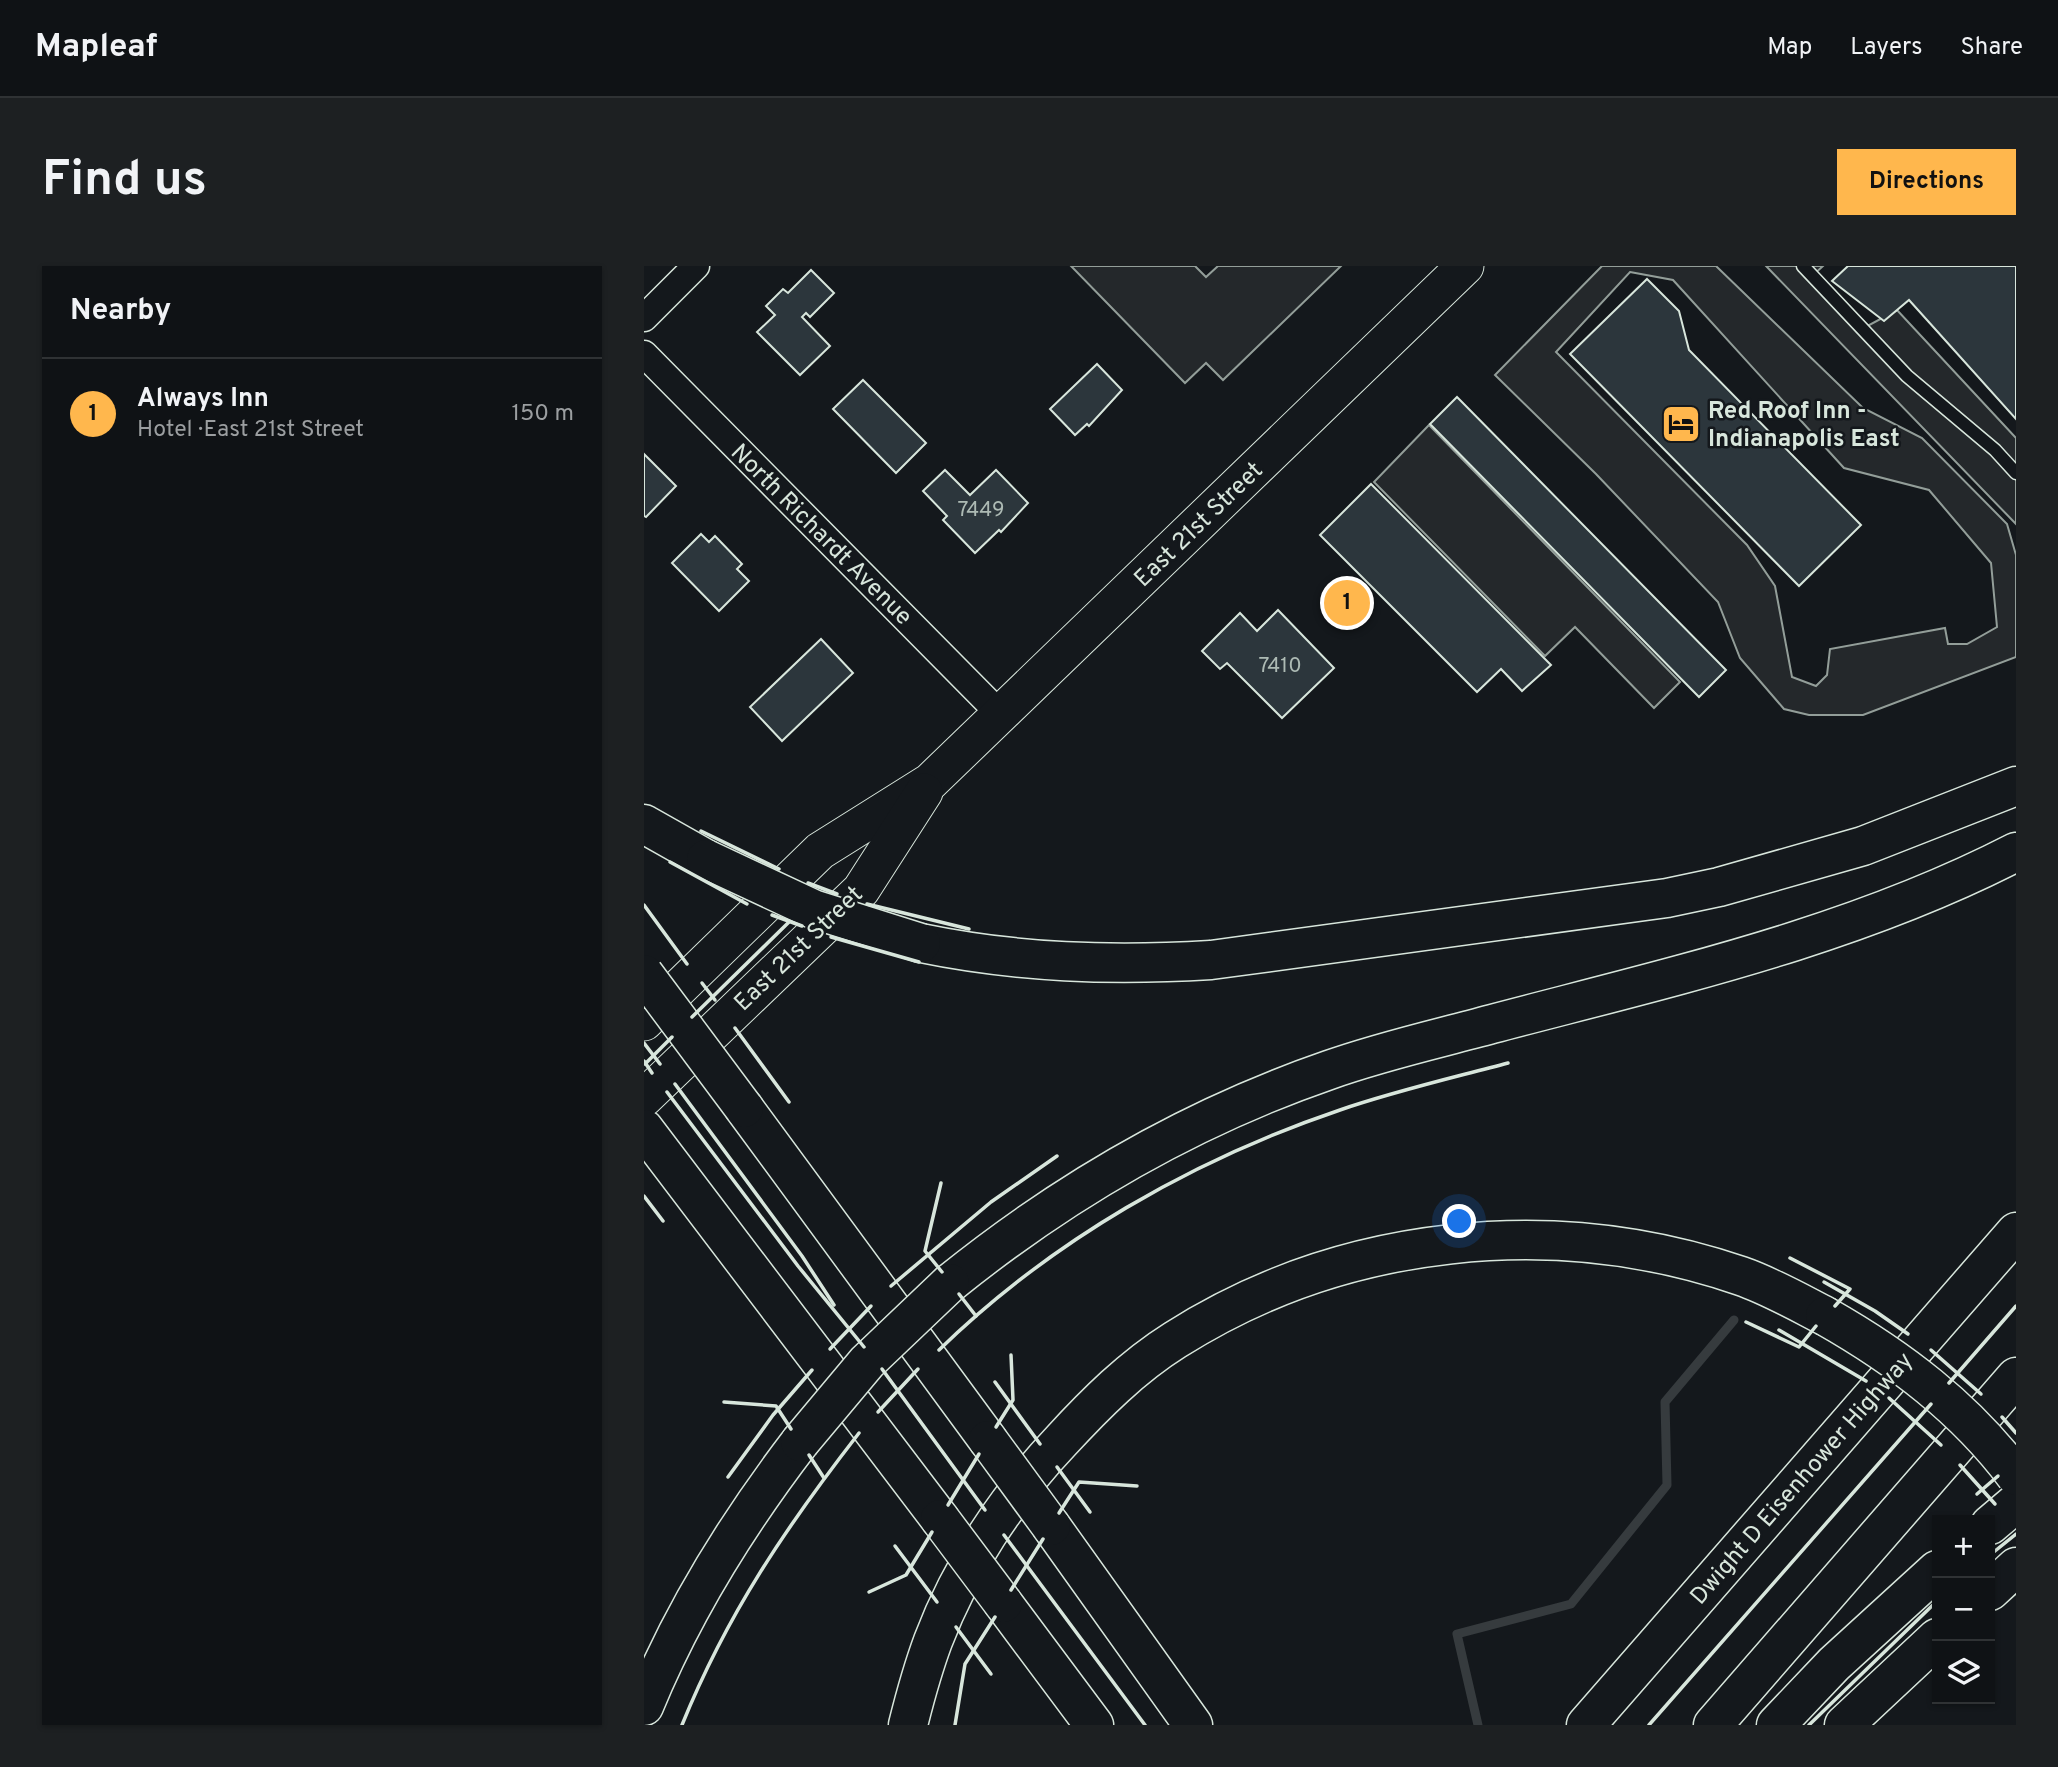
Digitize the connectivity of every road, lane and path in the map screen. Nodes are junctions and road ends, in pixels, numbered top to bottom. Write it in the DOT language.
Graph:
graph roads {
  1 [pos="696,266"];
  2 [pos="1465,266"];
  3 [pos="1803,266"];
  4 [pos="644,318"];
  5 [pos="644,354"];
  6 [pos="2016,473"];
  7 [pos="1000,714"];
  8 [pos="930,782"];
  9 [pos="2016,786"];
  10 [pos="644,824"];
  11 [pos="2016,852"];
  12 [pos="644,974"];
  13 [pos="644,1022"];
  14 [pos="644,1098"];
  15 [pos="644,1129"];
  16 [pos="2016,1214"];
  17 [pos="2016,1232"];
  18 [pos="1951,1307"];
  19 [pos="2016,1377"];
  20 [pos="2016,1476"];
  21 [pos="2016,1503"];
  22 [pos="1995,1521"];
  23 [pos="2016,1567"];
  24 [pos="1932,1575"];
  25 [pos="1995,1586"];
  26 [pos="1003,1603"];
  27 [pos="1934,1641"];
  28 [pos="644,1706"];
  29 [pos="908,1725"];
  30 [pos="1071,1725"];
  31 [pos="1094,1725"];
  32 [pos="1194,1725"];
  33 [pos="1586,1725"];
  34 [pos="1713,1725"];
  35 [pos="1776,1725"];
  36 [pos="1844,1725"];
  1 -- 4 [label="street"];
  2 -- 7 [label="main road, East 21st Street"];
  3 -- 6 [label="lane"];
  5 -- 7 [label="street, North Richardt Avenue"];
  7 -- 8 [label="main road, East 21st Street"];
  8 -- 13 [label="main road, East 21st Street"];
  8 -- 14 [label="main road, East 21st Street"];
  9 -- 10 [label="highway, bridge"];
  11 -- 28 [label="highway, bridge"];
  12 -- 32 [label="highway, bridge"];
  15 -- 26 [label="highway, bridge"];
  16 -- 18 [label="highway"];
  17 -- 18 [label="highway, Dwight D Eisenhower Highway"];
  18 -- 33 [label="highway, Dwight D Eisenhower Highway"];
  19 -- 34 [label="highway"];
  20 -- 29 [label="highway, bridge"];
  21 -- 22 [label="highway"];
  23 -- 25 [label="highway"];
  24 -- 35 [label="highway"];
  26 -- 30 [label="highway"];
  26 -- 31 [label="highway"];
  27 -- 36 [label="highway"];
}
